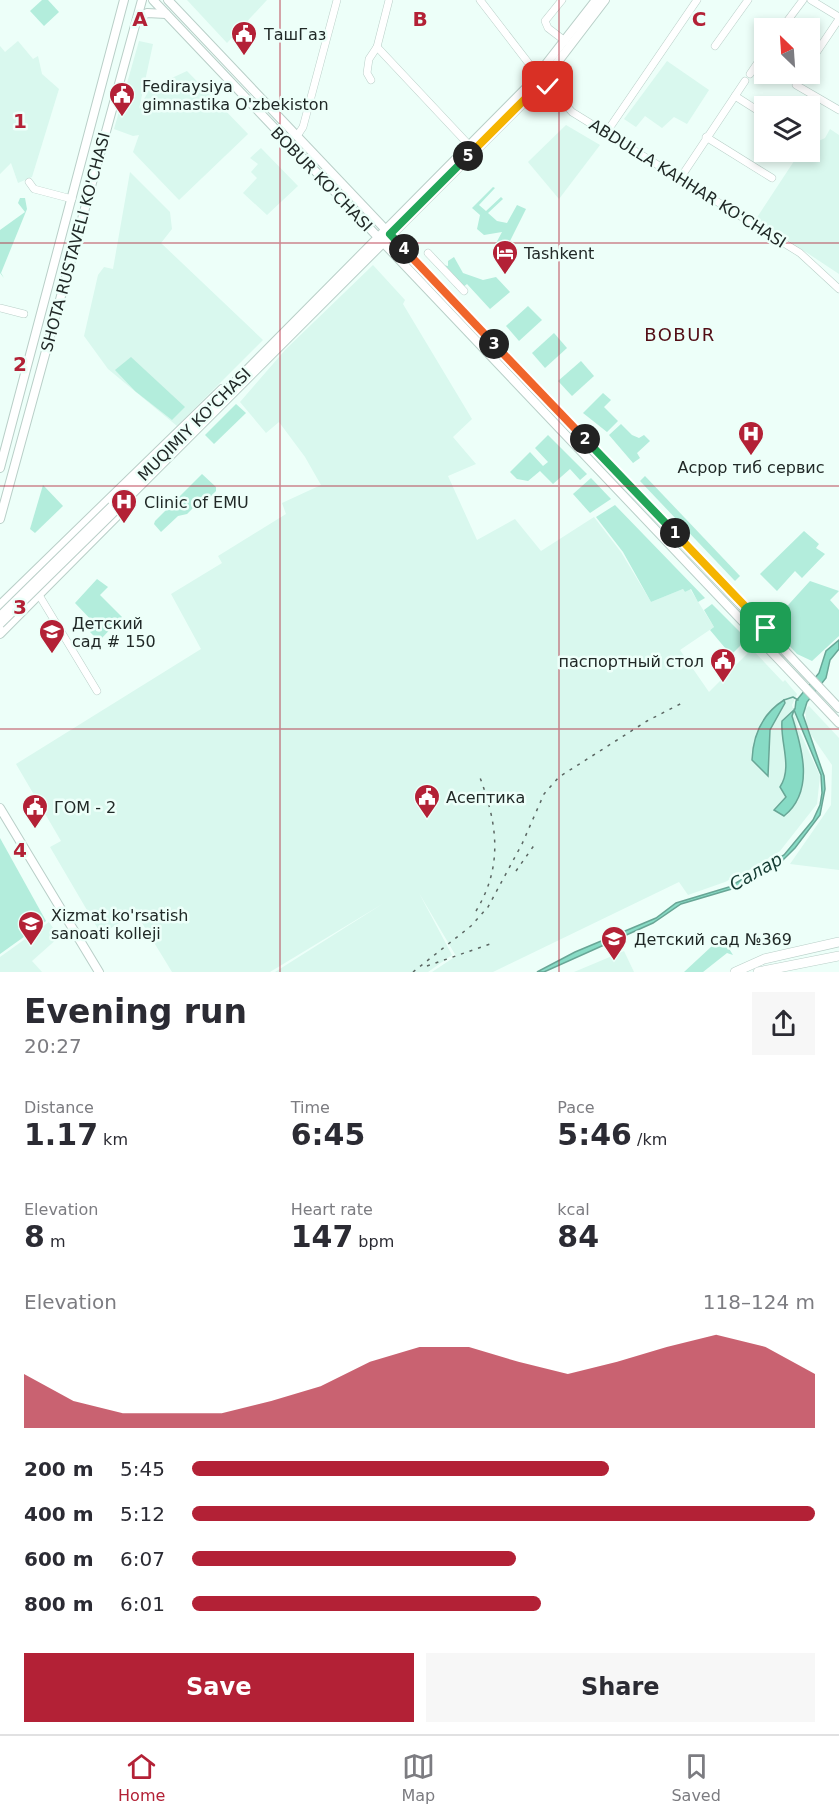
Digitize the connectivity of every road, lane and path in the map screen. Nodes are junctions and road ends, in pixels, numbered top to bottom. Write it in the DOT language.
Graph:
graph roads {
  1 [pos="124,0"];
  2 [pos="142,0"];
  3 [pos="153,0"];
  4 [pos="168,0"];
  5 [pos="337,0"];
  6 [pos="389,0"];
  7 [pos="480,0"];
  8 [pos="562,0"];
  9 [pos="596,0"];
  10 [pos="605,0"];
  11 [pos="697,0"];
  12 [pos="748,0"];
  13 [pos="802,0"];
  14 [pos="811,0"];
  15 [pos="166,14"];
  16 [pos="789,18"];
  17 [pos="839,18"];
  18 [pos="136,22"];
  19 [pos="565,41"];
  20 [pos="715,46"];
  21 [pos="377,47"];
  22 [pos="820,47"];
  23 [pos="754,68"];
  24 [pos="750,74"];
  25 [pos="541,78"];
  26 [pos="372,80"];
  27 [pos="745,81"];
  28 [pos="797,84"];
  29 [pos="735,96"];
  30 [pos="754,108"];
  31 [pos="839,110"];
  32 [pos="606,133"];
  33 [pos="297,136"];
  34 [pos="706,138"];
  35 [pos="469,145"];
  36 [pos="313,153"];
  37 [pos="305,161"];
  38 [pos="772,178"];
  39 [pos="678,180"];
  40 [pos="29,182"];
  41 [pos="72,199"];
  42 [pos="387,232"];
  43 [pos="380,240"];
  44 [pos="428,253"];
  45 [pos="839,289"];
  46 [pos="464,291"];
  47 [pos="0,308"];
  48 [pos="24,314"];
  49 [pos="275,347"];
  50 [pos="524,375"];
  51 [pos="516,382"];
  52 [pos="0,466"];
  53 [pos="114,508"];
  54 [pos="0,519"];
  55 [pos="13,593"];
  56 [pos="39,595"];
  57 [pos="0,605"];
  58 [pos="27,607"];
  59 [pos="0,616"];
  60 [pos="0,624"];
  61 [pos="0,634"];
  62 [pos="797,661"];
  63 [pos="789,669"];
  64 [pos="97,691"];
  65 [pos="839,708"];
  66 [pos="839,723"];
  67 [pos="0,808"];
  68 [pos="0,815"];
  69 [pos="74,934"];
  70 [pos="839,942"];
  71 [pos="839,951"];
  72 [pos="839,956"];
  73 [pos="810,960"];
  74 [pos="759,961"];
  75 [pos="760,971"];
  76 [pos="97,972"];
  77 [pos="735,972"];
  1 -- 41 [label="main road, SHOTA RUSTAVELI KO'CHASI"];
  2 -- 18 [label="main road, SHOTA RUSTAVELI KO'CHASI"];
  3 -- 15 [label="main road, BOBUR KO'CHASI"];
  4 -- 33 [label="main road, BOBUR KO'CHASI"];
  5 -- 33 [label="street"];
  6 -- 21 [label="street"];
  7 -- 25 [label="street, ABDULLA KAHHAR KO'CHASI"];
  8 -- 19 [label="street"];
  9 -- 19 [label="main road"];
  10 -- 25 [label="main road"];
  11 -- 32 [label="street"];
  12 -- 20 [label="street"];
  13 -- 16 [label="street"];
  14 -- 17 [label="street"];
  15 -- 18 [label="main road"];
  15 -- 37 [label="main road, BOBUR KO'CHASI"];
  17 -- 22 [label="street"];
  18 -- 54 [label="main road, SHOTA RUSTAVELI KO'CHASI"];
  19 -- 25 [label="main road"];
  21 -- 26 [label="street"];
  21 -- 35 [label="street"];
  23 -- 24 [label="street"];
  25 -- 32 [label="street, ABDULLA KAHHAR KO'CHASI"];
  25 -- 35 [label="main road"];
  25 -- 42 [label="main road"];
  27 -- 29 [label="street"];
  28 -- 31 [label="street"];
  29 -- 30 [label="street"];
  29 -- 34 [label="street"];
  32 -- 39 [label="street, ABDULLA KAHHAR KO'CHASI"];
  33 -- 36 [label="main road, BOBUR KO'CHASI"];
  34 -- 38 [label="street"];
  34 -- 39 [label="street"];
  35 -- 42 [label="main road"];
  36 -- 37 [label="main road"];
  36 -- 42 [label="main road, BOBUR KO'CHASI"];
  37 -- 43 [label="main road, BOBUR KO'CHASI"];
  39 -- 45 [label="street, ABDULLA KAHHAR KO'CHASI"];
  40 -- 41 [label="street"];
  41 -- 52 [label="main road, SHOTA RUSTAVELI KO'CHASI"];
  42 -- 43 [label="main road, MUQIMIY KO'CHASI"];
  42 -- 50 [label="main road, BOBUR KO'CHASI"];
  43 -- 49 [label="main road, MUQIMIY KO'CHASI"];
  43 -- 51 [label="main road, BOBUR KO'CHASI"];
  44 -- 46 [label="street"];
  47 -- 48 [label="street"];
  49 -- 53 [label="main road, MUQIMIY KO'CHASI"];
  49 -- 55 [label="main road"];
  49 -- 56 [label="main road"];
  50 -- 51 [label="main road"];
  50 -- 62 [label="main road, BOBUR KO'CHASI"];
  51 -- 63 [label="main road, BOBUR KO'CHASI"];
  53 -- 59 [label="main road, MUQIMIY KO'CHASI, bridge"];
  53 -- 60 [label="main road, MUQIMIY KO'CHASI, bridge"];
  55 -- 57 [label="main road"];
  55 -- 58 [label="main road"];
  56 -- 58 [label="main road"];
  56 -- 64 [label="street"];
  58 -- 61 [label="main road"];
  62 -- 63 [label="main road"];
  62 -- 65 [label="main road, BOBUR KO'CHASI"];
  63 -- 66 [label="main road, BOBUR KO'CHASI"];
  67 -- 69 [label="main road"];
  68 -- 69 [label="main road"];
  69 -- 76 [label="main road"];
  70 -- 74 [label="highway"];
  71 -- 73 [label="highway"];
  72 -- 73 [label="highway"];
  73 -- 75 [label="highway"];
  74 -- 75 [label="highway"];
  74 -- 77 [label="highway"];
}
